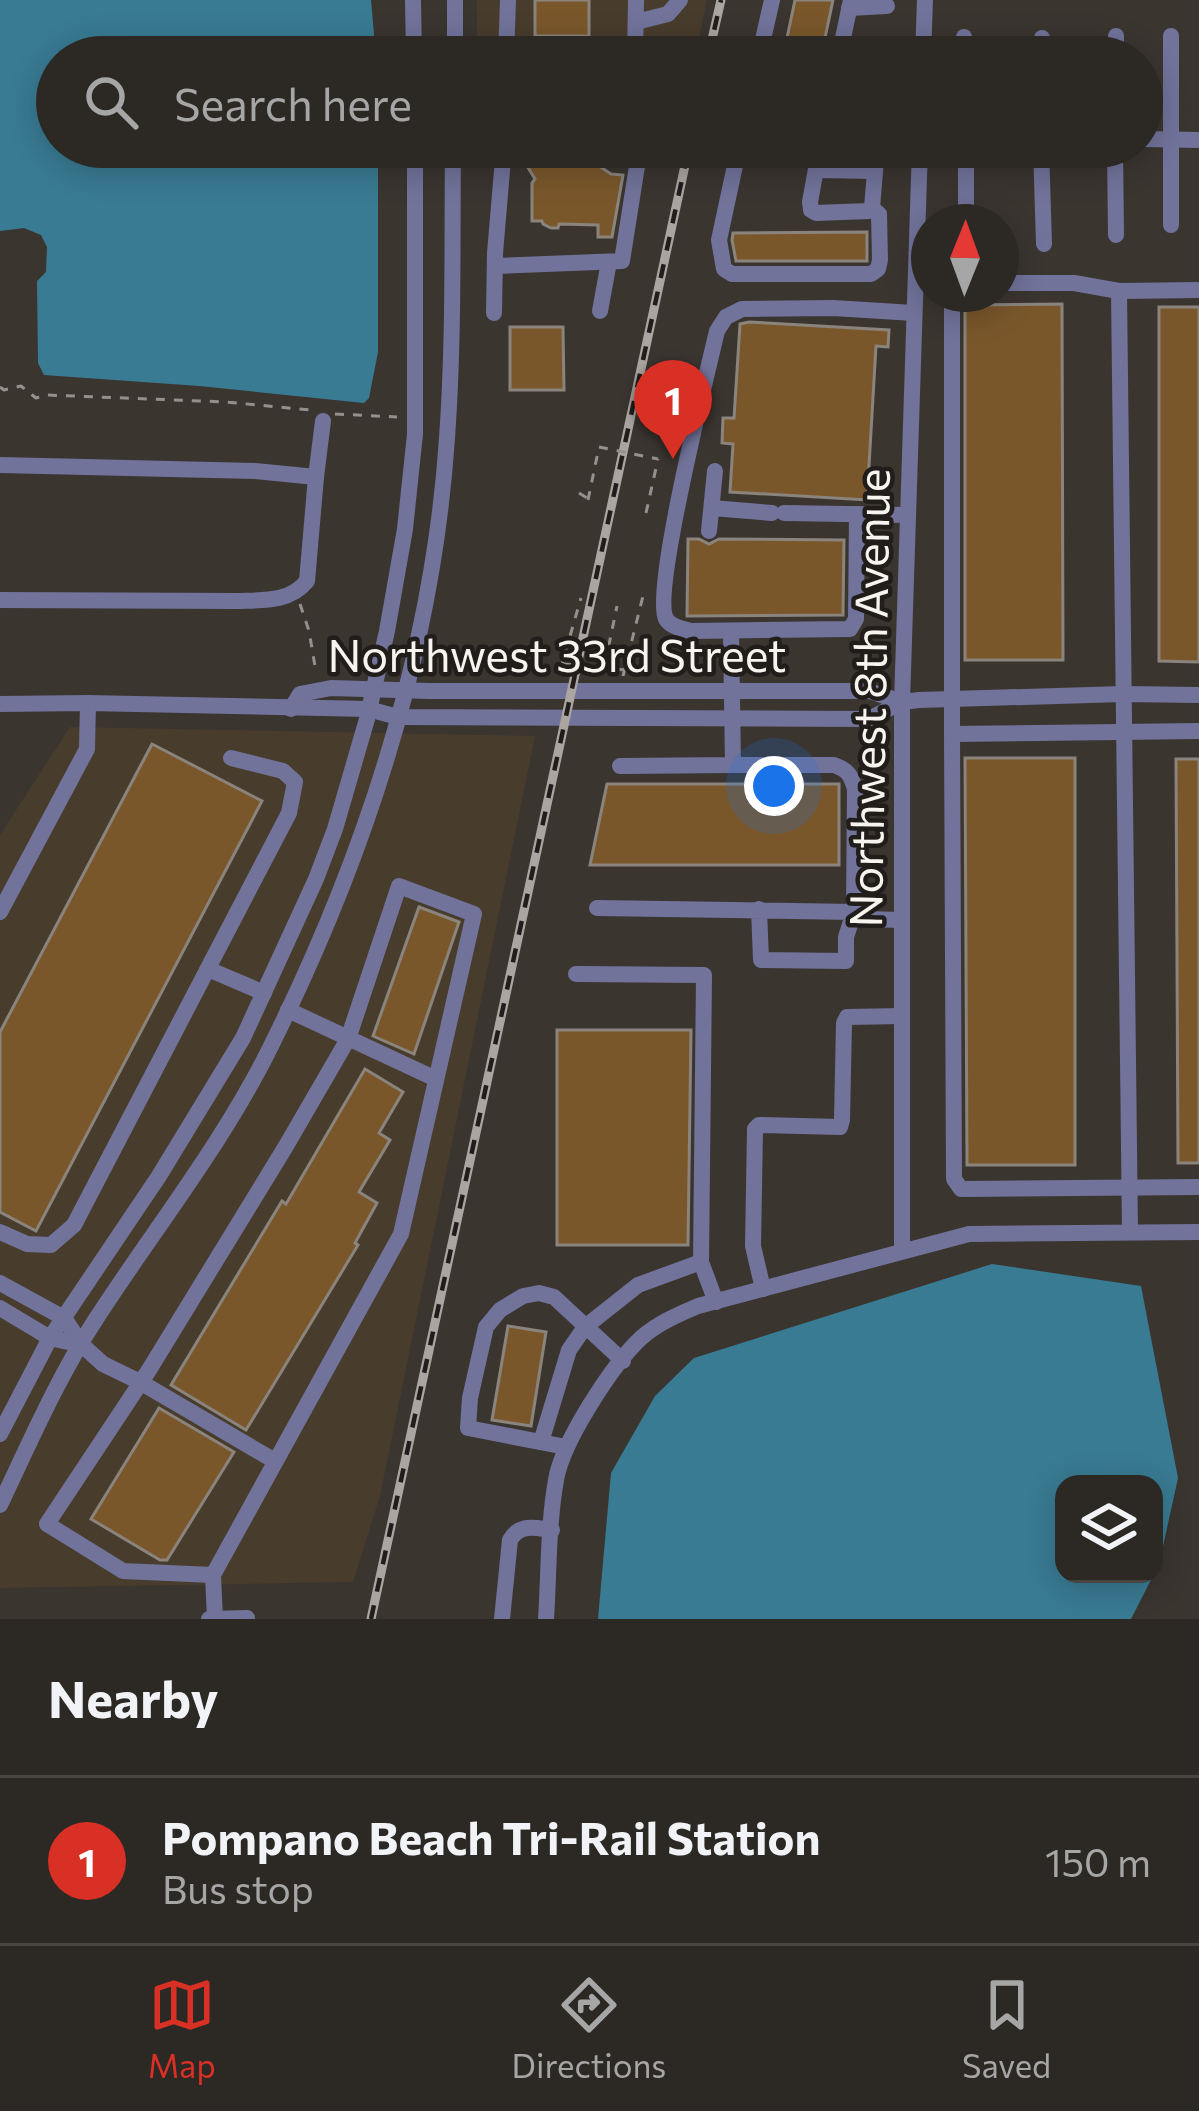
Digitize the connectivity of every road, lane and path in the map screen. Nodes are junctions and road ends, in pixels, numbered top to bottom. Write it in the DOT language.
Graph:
graph roads {
  1 [pos="413,0"];
  2 [pos="455,0"];
  3 [pos="508,0"];
  4 [pos="636,0"];
  5 [pos="680,0"];
  6 [pos="772,0"];
  7 [pos="925,0"];
  8 [pos="850,4"];
  9 [pos="886,6"];
  10 [pos="635,22"];
  11 [pos="414,36"];
  12 [pos="454,36"];
  13 [pos="507,36"];
  14 [pos="635,36"];
  15 [pos="764,36"];
  16 [pos="843,36"];
  17 [pos="924,36"];
  18 [pos="1171,36"];
  19 [pos="1163,140"];
  20 [pos="1170,140"];
  21 [pos="1199,140"];
  22 [pos="415,168"];
  23 [pos="453,168"];
  24 [pos="502,168"];
  25 [pos="637,168"];
  26 [pos="735,168"];
  27 [pos="875,168"];
  28 [pos="920,168"];
  29 [pos="965,168"];
  30 [pos="1042,168"];
  31 [pos="1115,168"];
  32 [pos="816,170"];
  33 [pos="875,171"];
  34 [pos="921,204"];
  35 [pos="966,204"];
  36 [pos="872,208"];
  37 [pos="1171,225"];
  38 [pos="1116,235"];
  39 [pos="1044,244"];
  40 [pos="609,262"];
  41 [pos="495,266"];
  42 [pos="1019,284"];
  43 [pos="1199,290"];
  44 [pos="1119,291"];
  45 [pos="600,311"];
  46 [pos="952,312"];
  47 [pos="494,313"];
  48 [pos="914,313"];
  49 [pos="0,387"];
  50 [pos="323,415"];
  51 [pos="402,417"];
  52 [pos="0,465"];
  53 [pos="715,472"];
  54 [pos="316,477"];
  55 [pos="579,493"];
  56 [pos="712,508"];
  57 [pos="641,512"];
  58 [pos="857,514"];
  59 [pos="908,515"];
  60 [pos="709,531"];
  61 [pos="644,596"];
  62 [pos="580,598"];
  63 [pos="0,600"];
  64 [pos="299,602"];
  65 [pos="617,606"];
  66 [pos="731,632"];
  67 [pos="562,664"];
  68 [pos="605,666"];
  69 [pos="625,670"];
  70 [pos="540,671"];
  71 [pos="316,672"];
  72 [pos="623,678"];
  73 [pos="374,689"];
  74 [pos="405,691"];
  75 [pos="733,691"];
  76 [pos="1123,694"];
  77 [pos="1199,695"];
  78 [pos="951,699"];
  79 [pos="902,702"];
  80 [pos="88,703"];
  81 [pos="0,704"];
  82 [pos="292,709"];
  83 [pos="368,710"];
  84 [pos="398,717"];
  85 [pos="733,719"];
  86 [pos="1124,731"];
  87 [pos="1199,731"];
  88 [pos="952,734"];
  89 [pos="231,758"];
  90 [pos="734,765"];
  91 [pos="620,766"];
  92 [pos="597,908"];
  93 [pos="759,909"];
  94 [pos="0,912"];
  95 [pos="854,912"];
  96 [pos="902,920"];
  97 [pos="208,969"];
  98 [pos="576,974"];
  99 [pos="264,993"];
  100 [pos="287,1010"];
  101 [pos="902,1016"];
  102 [pos="348,1039"];
  103 [pos="436,1079"];
  104 [pos="1199,1187"];
  105 [pos="1130,1188"];
  106 [pos="0,1232"];
  107 [pos="1130,1232"];
  108 [pos="1199,1232"];
  109 [pos="902,1250"];
  110 [pos="701,1262"];
  111 [pos="0,1283"];
  112 [pos="763,1289"];
  113 [pos="716,1302"];
  114 [pos="0,1308"];
  115 [pos="64,1318"];
  116 [pos="585,1327"];
  117 [pos="50,1338"];
  118 [pos="82,1345"];
  119 [pos="623,1361"];
  120 [pos="140,1382"];
  121 [pos="0,1434"];
  122 [pos="541,1442"];
  123 [pos="566,1447"];
  124 [pos="275,1461"];
  125 [pos="0,1505"];
  126 [pos="552,1530"];
  127 [pos="213,1575"];
  128 [pos="247,1618"];
  129 [pos="212,1619"];
  130 [pos="502,1619"];
  131 [pos="546,1619"];
  1 -- 11 [label="street"];
  2 -- 12 [label="street"];
  3 -- 13 [label="street"];
  4 -- 10 [label="street"];
  5 -- 10 [label="street"];
  6 -- 15 [label="street"];
  7 -- 17 [label="street"];
  8 -- 9 [label="street"];
  8 -- 16 [label="street"];
  10 -- 14 [label="street"];
  18 -- 20 [label="street"];
  19 -- 20 [label="street"];
  20 -- 21 [label="street"];
  20 -- 37 [label="street"];
  22 -- 73 [label="street"];
  23 -- 74 [label="street"];
  24 -- 41 [label="street"];
  25 -- 40 [label="street"];
  26 -- 36 [label="street"];
  27 -- 33 [label="street"];
  28 -- 34 [label="street, Northwest 8th Avenue"];
  29 -- 35 [label="street"];
  30 -- 39 [label="street"];
  31 -- 38 [label="street"];
  32 -- 33 [label="street"];
  32 -- 36 [label="street"];
  33 -- 36 [label="street"];
  40 -- 41 [label="street"];
  40 -- 45 [label="street"];
  41 -- 47 [label="street"];
  42 -- 44 [label="street"];
  43 -- 44 [label="street"];
  44 -- 76 [label="street"];
  46 -- 78 [label="street"];
  48 -- 59 [label="street, Northwest 8th Avenue"];
  48 -- 66 [label="street"];
  49 -- 50 [label="path"];
  50 -- 51 [label="path"];
  50 -- 54 [label="street"];
  52 -- 54 [label="street"];
  53 -- 56 [label="street"];
  54 -- 63 [label="street"];
  55 -- 57 [label="path, bridge"];
  56 -- 58 [label="street"];
  56 -- 60 [label="street"];
  58 -- 59 [label="street"];
  58 -- 66 [label="street"];
  59 -- 79 [label="street, Northwest 8th Avenue"];
  61 -- 69 [label="path"];
  62 -- 67 [label="path"];
  64 -- 71 [label="path"];
  65 -- 68 [label="path"];
  66 -- 75 [label="street"];
  67 -- 68 [label="path"];
  67 -- 70 [label="path"];
  68 -- 69 [label="path"];
  69 -- 72 [label="path"];
  73 -- 74 [label="street, Northwest 33rd Street"];
  73 -- 82 [label="street, Northwest 33rd Street"];
  73 -- 83 [label="street"];
  74 -- 75 [label="street, Northwest 33rd Street"];
  74 -- 84 [label="street"];
  75 -- 79 [label="street, Northwest 33rd Street"];
  75 -- 85 [label="street"];
  76 -- 77 [label="street, Northwest 33rd Street"];
  76 -- 78 [label="street, Northwest 33rd Street"];
  76 -- 86 [label="street"];
  78 -- 79 [label="street, Northwest 33rd Street"];
  78 -- 88 [label="street"];
  79 -- 85 [label="street, Northwest 33rd Street"];
  79 -- 96 [label="street, Northwest 8th Avenue"];
  80 -- 81 [label="street, Northwest 33rd Street"];
  80 -- 82 [label="street, Northwest 33rd Street"];
  80 -- 94 [label="street"];
  82 -- 83 [label="street, Northwest 33rd Street"];
  83 -- 84 [label="street, Northwest 33rd Street"];
  83 -- 99 [label="street"];
  84 -- 85 [label="street, Northwest 33rd Street"];
  84 -- 100 [label="street"];
  85 -- 90 [label="street"];
  86 -- 87 [label="street"];
  86 -- 88 [label="street"];
  86 -- 105 [label="street"];
  88 -- 105 [label="street"];
  89 -- 97 [label="street"];
  90 -- 91 [label="street"];
  90 -- 95 [label="street"];
  92 -- 93 [label="street"];
  93 -- 95 [label="street"];
  93 -- 95 [label="street"];
  95 -- 96 [label="street"];
  96 -- 101 [label="street, Northwest 8th Avenue"];
  97 -- 99 [label="street"];
  97 -- 106 [label="street"];
  98 -- 110 [label="street"];
  99 -- 115 [label="street"];
  100 -- 102 [label="street"];
  100 -- 118 [label="street"];
  101 -- 109 [label="street, Northwest 8th Avenue"];
  101 -- 112 [label="street"];
  102 -- 103 [label="street"];
  102 -- 103 [label="street"];
  102 -- 120 [label="street"];
  103 -- 124 [label="street"];
  104 -- 105 [label="street"];
  105 -- 107 [label="street"];
  107 -- 108 [label="street"];
  107 -- 109 [label="street"];
  109 -- 112 [label="street"];
  110 -- 113 [label="street"];
  110 -- 116 [label="street"];
  111 -- 115 [label="street"];
  112 -- 113 [label="street"];
  113 -- 119 [label="street"];
  114 -- 117 [label="street"];
  115 -- 117 [label="street"];
  115 -- 118 [label="street"];
  116 -- 119 [label="street"];
  116 -- 122 [label="street"];
  116 -- 122 [label="street"];
  117 -- 118 [label="street"];
  117 -- 121 [label="street"];
  118 -- 120 [label="street"];
  118 -- 125 [label="street"];
  119 -- 123 [label="street"];
  120 -- 124 [label="street"];
  120 -- 127 [label="street"];
  122 -- 123 [label="street"];
  123 -- 126 [label="street"];
  124 -- 127 [label="street"];
  126 -- 130 [label="street"];
  126 -- 131 [label="street"];
  127 -- 129 [label="street"];
  128 -- 129 [label="street"];
}
